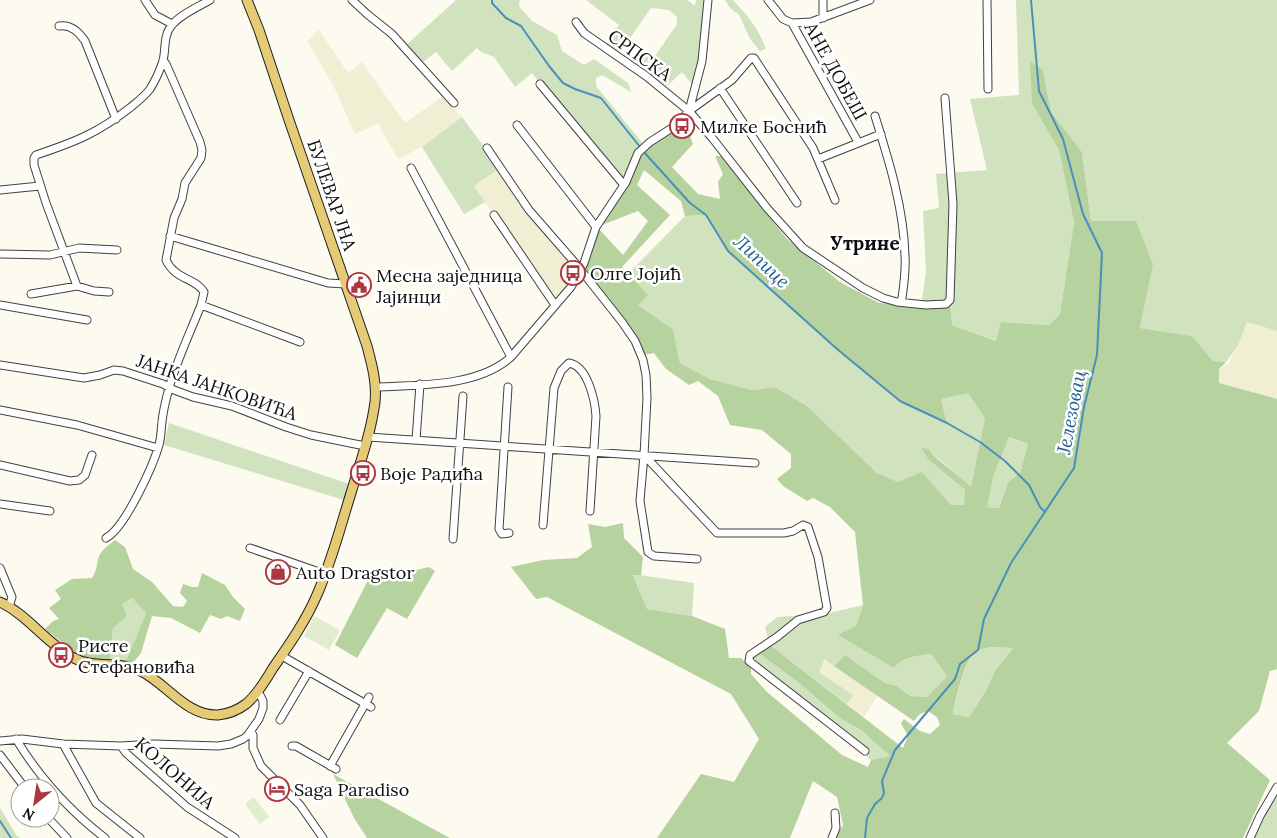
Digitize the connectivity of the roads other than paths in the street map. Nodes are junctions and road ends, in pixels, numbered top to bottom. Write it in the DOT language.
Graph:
graph roads {
  1 [pos="145,0"];
  2 [pos="210,0"];
  3 [pos="247,0"];
  4 [pos="352,0"];
  5 [pos="708,0"];
  6 [pos="768,0"];
  7 [pos="823,0"];
  8 [pos="870,0"];
  9 [pos="987,0"];
  10 [pos="823,18"];
  11 [pos="576,22"];
  12 [pos="172,24"];
  13 [pos="792,24"];
  14 [pos="59,26"];
  15 [pos="163,60"];
  16 [pos="540,84"];
  17 [pos="720,88"];
  18 [pos="988,89"];
  19 [pos="944,98"];
  20 [pos="454,103"];
  21 [pos="689,111"];
  22 [pos="875,116"];
  23 [pos="116,119"];
  24 [pos="517,125"];
  25 [pos="881,134"];
  26 [pos="858,142"];
  27 [pos="488,148"];
  28 [pos="818,159"];
  29 [pos="411,168"];
  30 [pos="40,186"];
  31 [pos="624,186"];
  32 [pos="0,190"];
  33 [pos="835,200"];
  34 [pos="797,203"];
  35 [pos="494,215"];
  36 [pos="596,227"];
  37 [pos="170,236"];
  38 [pos="117,250"];
  39 [pos="64,251"];
  40 [pos="0,254"];
  41 [pos="581,270"];
  42 [pos="346,284"];
  43 [pos="77,286"];
  44 [pos="109,292"];
  45 [pos="31,294"];
  46 [pos="900,302"];
  47 [pos="0,305"];
  48 [pos="555,305"];
  49 [pos="201,306"];
  50 [pos="88,320"];
  51 [pos="300,342"];
  52 [pos="511,357"];
  53 [pos="0,365"];
  54 [pos="420,384"];
  55 [pos="508,386"];
  56 [pos="169,387"];
  57 [pos="376,387"];
  58 [pos="463,396"];
  59 [pos="0,410"];
  60 [pos="416,440"];
  61 [pos="366,442"];
  62 [pos="460,443"];
  63 [pos="504,446"];
  64 [pos="158,448"];
  65 [pos="549,449"];
  66 [pos="594,452"];
  67 [pos="92,455"];
  68 [pos="644,456"];
  69 [pos="755,463"];
  70 [pos="0,465"];
  71 [pos="0,504"];
  72 [pos="50,511"];
  73 [pos="590,511"];
  74 [pos="543,525"];
  75 [pos="509,533"];
  76 [pos="106,538"];
  77 [pos="454,539"];
  78 [pos="250,548"];
  79 [pos="696,559"];
  80 [pos="0,568"];
  81 [pos="325,574"];
  82 [pos="0,602"];
  83 [pos="9,607"];
  84 [pos="282,656"];
  85 [pos="308,671"];
  86 [pos="257,692"];
  87 [pos="280,720"];
  88 [pos="251,732"];
  89 [pos="16,739"];
  90 [pos="0,741"];
  91 [pos="63,744"];
  92 [pos="122,746"];
  93 [pos="292,746"];
  94 [pos="865,751"];
  95 [pos="0,755"];
  96 [pos="17,778"];
  97 [pos="1277,787"];
  98 [pos="835,813"];
  99 [pos="58,828"];
  100 [pos="67,838"];
  101 [pos="105,838"];
  102 [pos="140,838"];
  103 [pos="235,838"];
  104 [pos="323,838"];
  105 [pos="832,838"];
  106 [pos="1250,838"];
  1 -- 12 [label="street"];
  2 -- 12 [label="street"];
  3 -- 42 [label="main road, БУЛЕВАР ЈНА"];
  4 -- 20 [label="street"];
  5 -- 21 [label="street"];
  6 -- 13 [label="street, АНЕ ДОБЕШ"];
  7 -- 10 [label="street"];
  8 -- 10 [label="street"];
  9 -- 18 [label="street"];
  10 -- 13 [label="street"];
  11 -- 21 [label="street, СРПСКА"];
  12 -- 15 [label="street"];
  13 -- 26 [label="street, АНЕ ДОБЕШ"];
  14 -- 23 [label="street"];
  15 -- 23 [label="street"];
  15 -- 37 [label="street"];
  16 -- 31 [label="street"];
  17 -- 21 [label="street"];
  17 -- 28 [label="street"];
  17 -- 34 [label="street"];
  19 -- 46 [label="street, СРПСКА"];
  21 -- 31 [label="street"];
  21 -- 46 [label="street, СРПСКА"];
  22 -- 25 [label="street, АНЕ ДОБЕШ"];
  23 -- 30 [label="street"];
  24 -- 36 [label="street"];
  25 -- 26 [label="street, АНЕ ДОБЕШ"];
  25 -- 46 [label="street, АНЕ ДОБЕШ"];
  26 -- 28 [label="street"];
  27 -- 41 [label="street"];
  28 -- 33 [label="street"];
  29 -- 52 [label="street"];
  30 -- 32 [label="street"];
  30 -- 39 [label="street"];
  31 -- 36 [label="street"];
  35 -- 48 [label="street"];
  36 -- 41 [label="street"];
  37 -- 42 [label="street"];
  37 -- 49 [label="street"];
  38 -- 39 [label="street"];
  39 -- 40 [label="street"];
  39 -- 43 [label="street"];
  41 -- 48 [label="street"];
  41 -- 68 [label="street"];
  42 -- 57 [label="main road, БУЛЕВАР ЈНА"];
  43 -- 44 [label="street"];
  43 -- 45 [label="street"];
  47 -- 50 [label="street"];
  48 -- 52 [label="street"];
  49 -- 51 [label="street"];
  49 -- 56 [label="street"];
  52 -- 54 [label="street"];
  53 -- 56 [label="street, ЈАНКА ЈАНКОВИЋА"];
  54 -- 57 [label="street"];
  54 -- 60 [label="street"];
  55 -- 63 [label="street"];
  56 -- 61 [label="street, ЈАНКА ЈАНКОВИЋА"];
  56 -- 64 [label="street"];
  57 -- 61 [label="main road, БУЛЕВАР ЈНА"];
  58 -- 62 [label="street"];
  59 -- 64 [label="street"];
  60 -- 61 [label="street"];
  60 -- 62 [label="street"];
  61 -- 81 [label="main road, БУЛЕВАР ЈНА"];
  62 -- 63 [label="street"];
  62 -- 77 [label="street"];
  63 -- 65 [label="street"];
  63 -- 75 [label="street"];
  64 -- 76 [label="street"];
  65 -- 66 [label="street"];
  65 -- 66 [label="street"];
  65 -- 74 [label="street"];
  66 -- 68 [label="street"];
  66 -- 73 [label="street"];
  67 -- 70 [label="street"];
  68 -- 69 [label="street"];
  68 -- 79 [label="street"];
  68 -- 94 [label="street"];
  71 -- 72 [label="street"];
  78 -- 81 [label="street"];
  80 -- 83 [label="street"];
  81 -- 84 [label="main road, БУЛЕВАР ЈНА"];
  82 -- 83 [label="main road, БУЛЕВАР ЈНА"];
  83 -- 86 [label="main road, БУЛЕВАР ЈНА"];
  84 -- 85 [label="street"];
  84 -- 86 [label="main road, БУЛЕВАР ЈНА"];
  85 -- 87 [label="street"];
  85 -- 93 [label="street"];
  86 -- 88 [label="street"];
  88 -- 92 [label="street"];
  88 -- 104 [label="street"];
  89 -- 90 [label="street"];
  89 -- 91 [label="street"];
  89 -- 101 [label="street"];
  91 -- 92 [label="street"];
  91 -- 102 [label="street"];
  92 -- 103 [label="street, КОЛОНИЈА"];
  95 -- 96 [label="street"];
  97 -- 106 [label="street"];
  98 -- 105 [label="street"];
  99 -- 100 [label="street"];
}
